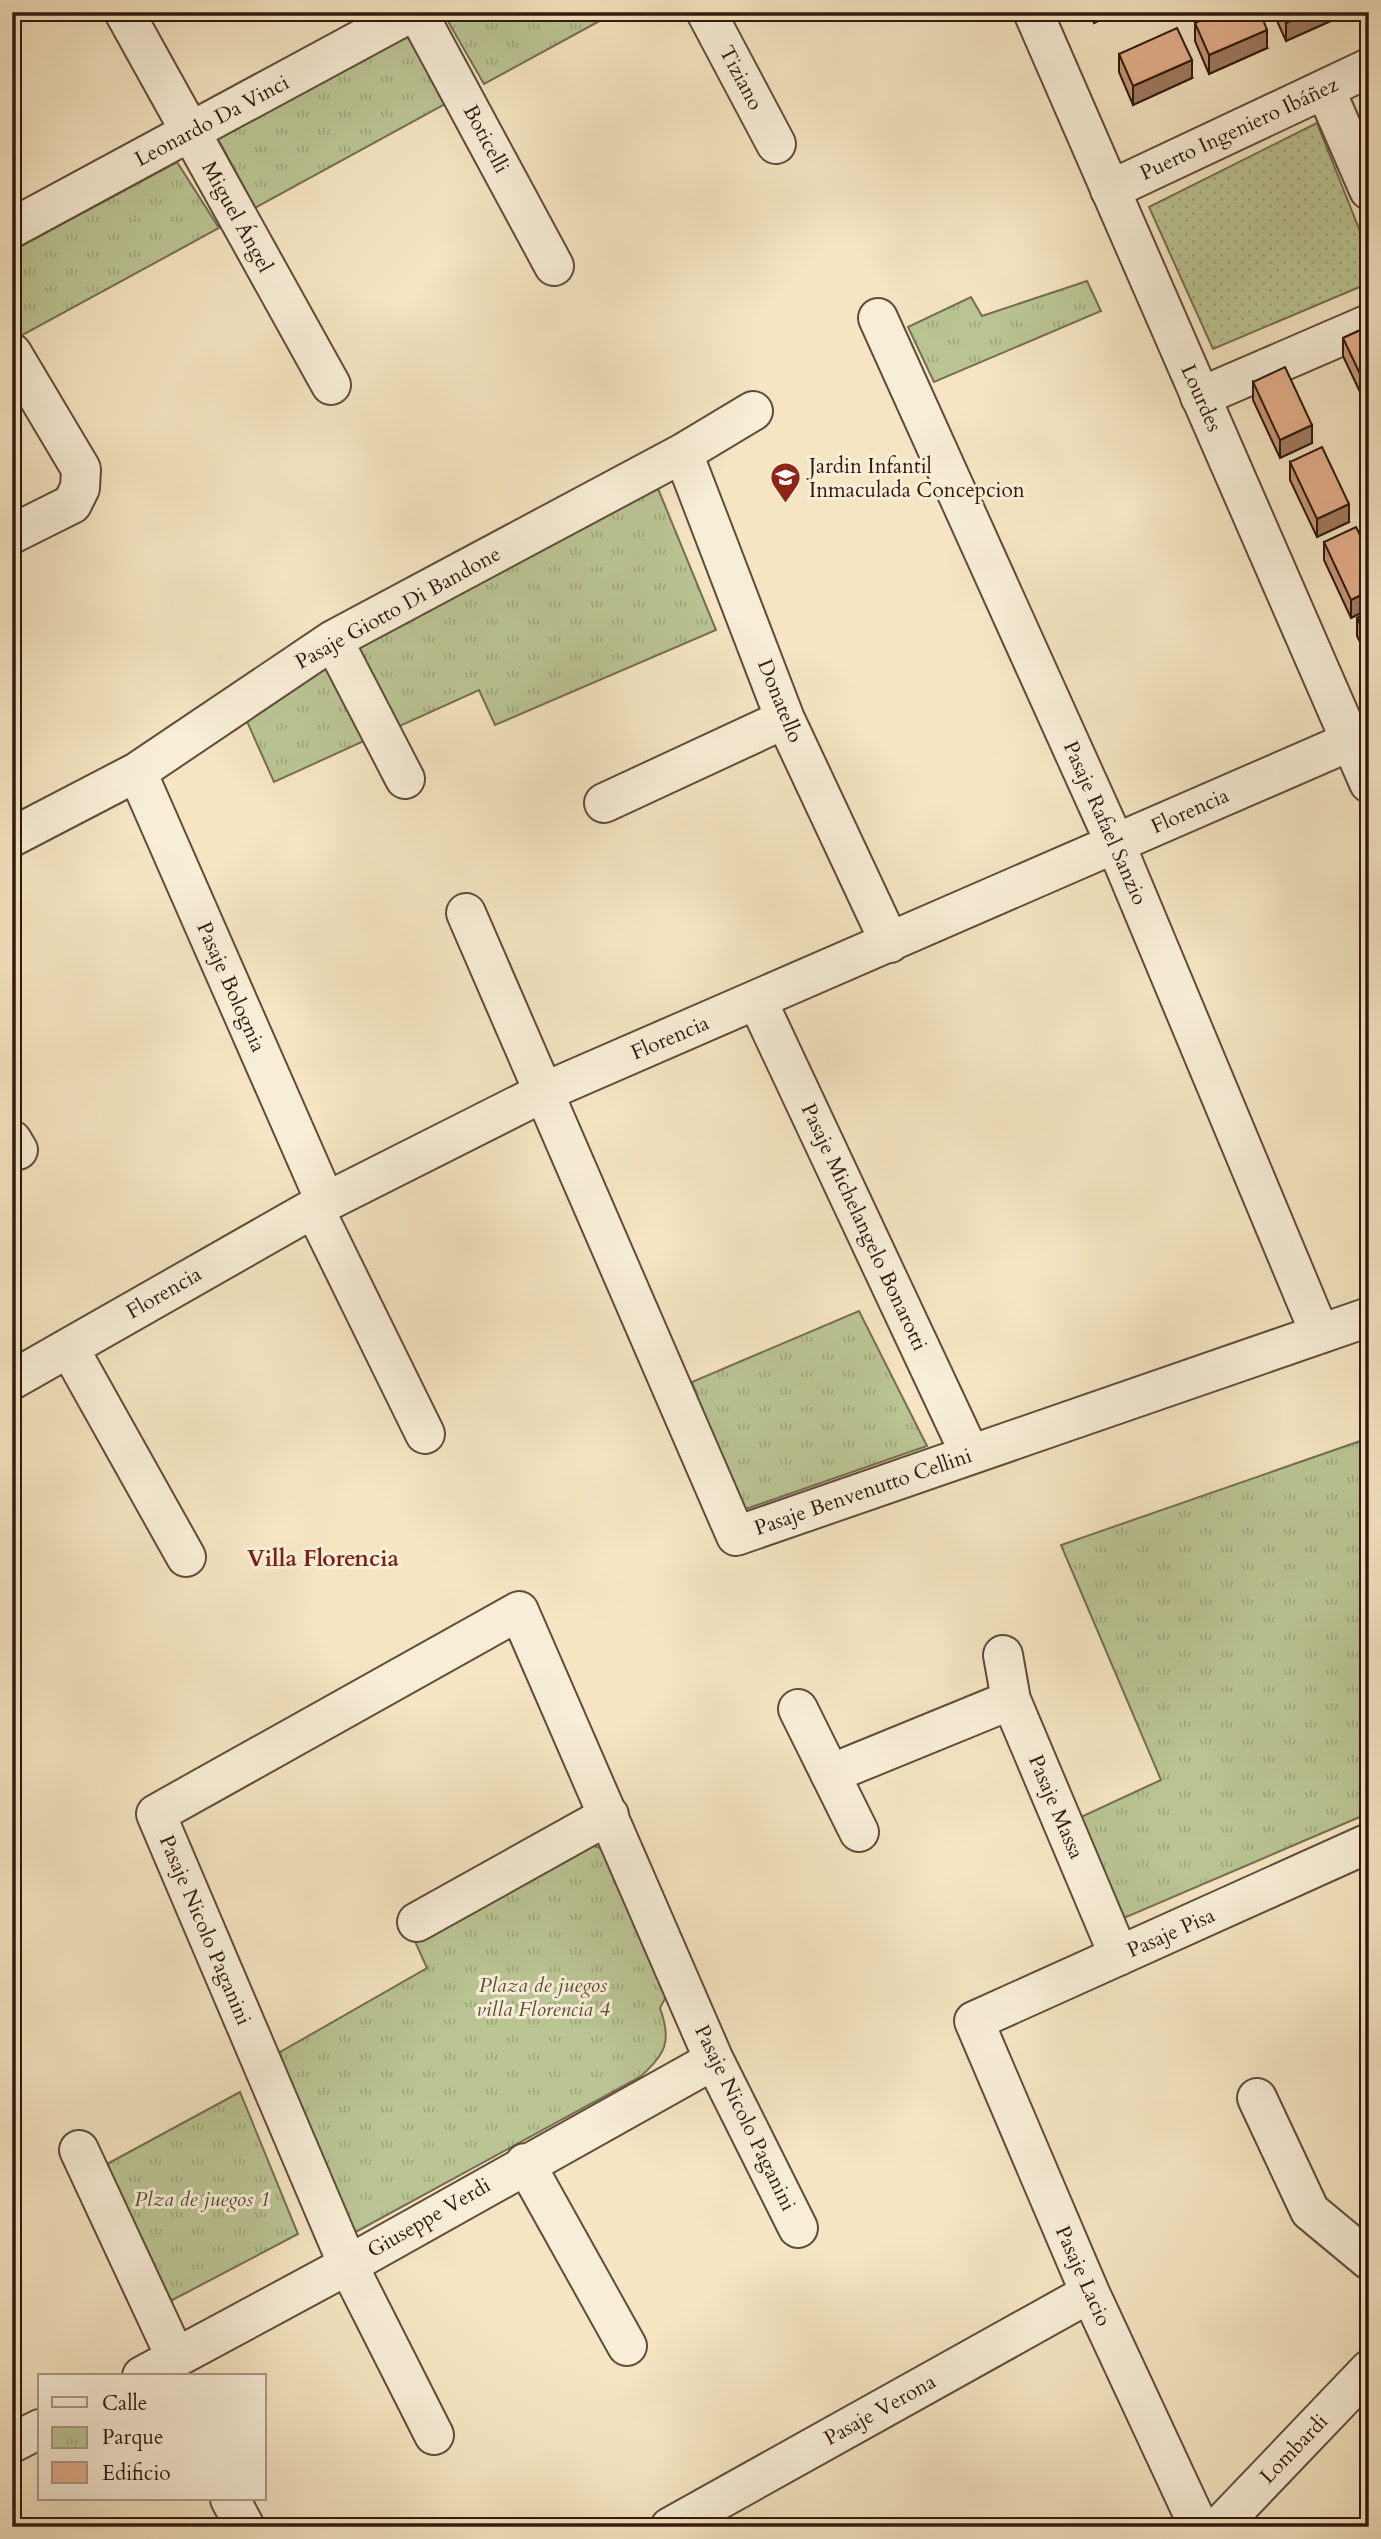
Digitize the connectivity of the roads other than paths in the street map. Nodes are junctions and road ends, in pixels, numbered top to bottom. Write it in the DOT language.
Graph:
graph roads {
  1 [pos="124,12"];
  2 [pos="415,12"];
  3 [pos="706,12"];
  4 [pos="1033,12"];
  5 [pos="1369,68"];
  6 [pos="1325,89"];
  7 [pos="190,133"];
  8 [pos="776,144"];
  9 [pos="1110,190"];
  10 [pos="1369,190"];
  11 [pos="12,228"];
  12 [pos="554,266"];
  13 [pos="878,318"];
  14 [pos="1369,324"];
  15 [pos="12,353"];
  16 [pos="331,385"];
  17 [pos="1200,397"];
  18 [pos="753,411"];
  19 [pos="683,453"];
  20 [pos="12,534"];
  21 [pos="333,640"];
  22 [pos="785,719"];
  23 [pos="1351,741"];
  24 [pos="137,772"];
  25 [pos="405,779"];
  26 [pos="1369,783"];
  27 [pos="604,803"];
  28 [pos="12,837"];
  29 [pos="1115,843"];
  30 [pos="466,913"];
  31 [pos="890,943"];
  32 [pos="757,1000"];
  33 [pos="544,1092"];
  34 [pos="320,1205"];
  35 [pos="1369,1317"];
  36 [pos="1320,1334"];
  37 [pos="69,1348"];
  38 [pos="12,1380"];
  39 [pos="425,1433"];
  40 [pos="970,1454"];
  41 [pos="186,1557"];
  42 [pos="1003,1655"];
  43 [pos="1012,1700"];
  44 [pos="798,1709"];
  45 [pos="830,1774"];
  46 [pos="609,1815"];
  47 [pos="859,1832"];
  48 [pos="1369,1843"];
  49 [pos="417,1922"];
  50 [pos="1119,1956"];
  51 [pos="974,2021"];
  52 [pos="715,2060"];
  53 [pos="1258,2098"];
  54 [pos="79,2150"];
  55 [pos="525,2163"];
  56 [pos="798,2228"];
  57 [pos="1369,2260"];
  58 [pos="348,2264"];
  59 [pos="1090,2294"];
  60 [pos="627,2346"];
  61 [pos="160,2369"];
  62 [pos="1369,2370"];
  63 [pos="38,2430"];
  64 [pos="434,2435"];
  65 [pos="12,2444"];
  66 [pos="231,2500"];
  67 [pos="245,2527"];
  68 [pos="670,2527"];
  69 [pos="1199,2527"];
  70 [pos="1219,2527"];
  1 -- 7 [label="street, Miguel Ángel"];
  2 -- 7 [label="street, Leonardo Da Vinci"];
  2 -- 12 [label="street, Boticelli"];
  3 -- 8 [label="street, Tiziano"];
  4 -- 9 [label="street, Lourdes"];
  5 -- 6 [label="street, Puerto Ingeniero Ibáñez"];
  6 -- 9 [label="street, Puerto Ingeniero Ibáñez"];
  6 -- 10 [label="street"];
  7 -- 11 [label="street, Leonardo Da Vinci"];
  7 -- 16 [label="street, Miguel Ángel"];
  9 -- 17 [label="street, Lourdes"];
  13 -- 29 [label="street, Pasaje Rafael Sanzio"];
  14 -- 17 [label="street"];
  15 -- 20 [label="street"];
  17 -- 23 [label="street, Lourdes"];
  18 -- 19 [label="street, Pasaje Giotto Di Bandone"];
  19 -- 21 [label="street, Pasaje Giotto Di Bandone"];
  19 -- 22 [label="street, Donatello"];
  21 -- 24 [label="street, Pasaje Giotto Di Bandone"];
  21 -- 25 [label="street"];
  22 -- 27 [label="street"];
  22 -- 31 [label="street, Donatello"];
  23 -- 26 [label="street, Lourdes"];
  23 -- 29 [label="street, Florencia"];
  24 -- 28 [label="street, Pasaje Giotto Di Bandone"];
  24 -- 34 [label="street, Pasaje Bolognia"];
  29 -- 31 [label="street, Florencia"];
  29 -- 36 [label="street, Pasaje Rafael Sanzio"];
  30 -- 33 [label="street"];
  31 -- 32 [label="street, Florencia"];
  32 -- 33 [label="street, Florencia"];
  32 -- 40 [label="street, Pasaje Michelangelo Bonarotti"];
  33 -- 34 [label="street, Florencia"];
  33 -- 40 [label="street, Pasaje Benvenutto Cellini"];
  34 -- 37 [label="street, Florencia"];
  34 -- 39 [label="street, Pasaje Bolognia"];
  35 -- 36 [label="street, Pasaje Benvenutto Cellini"];
  36 -- 40 [label="street, Pasaje Benvenutto Cellini"];
  37 -- 38 [label="street, Florencia"];
  37 -- 41 [label="street"];
  42 -- 43 [label="street, Pasaje Massa"];
  43 -- 45 [label="street"];
  43 -- 50 [label="street, Pasaje Massa"];
  44 -- 45 [label="street"];
  45 -- 47 [label="street"];
  46 -- 49 [label="street"];
  46 -- 52 [label="street, Pasaje Nicolo Paganini"];
  46 -- 58 [label="street, Pasaje Nicolo Paganini"];
  48 -- 50 [label="street, Pasaje Pisa"];
  50 -- 51 [label="street, Pasaje Pisa"];
  51 -- 59 [label="street, Pasaje Lacio"];
  52 -- 55 [label="street, Giuseppe Verdi"];
  52 -- 56 [label="street, Pasaje Nicolo Paganini"];
  53 -- 57 [label="street"];
  54 -- 61 [label="street"];
  55 -- 58 [label="street, Giuseppe Verdi"];
  55 -- 60 [label="street"];
  58 -- 61 [label="street, Giuseppe Verdi"];
  58 -- 64 [label="street, Pasaje Nicolo Paganini"];
  59 -- 68 [label="street, Pasaje Verona"];
  59 -- 69 [label="street, Pasaje Lacio"];
  62 -- 70 [label="street, Lombardi"];
  63 -- 65 [label="street"];
  66 -- 67 [label="street"];
}
